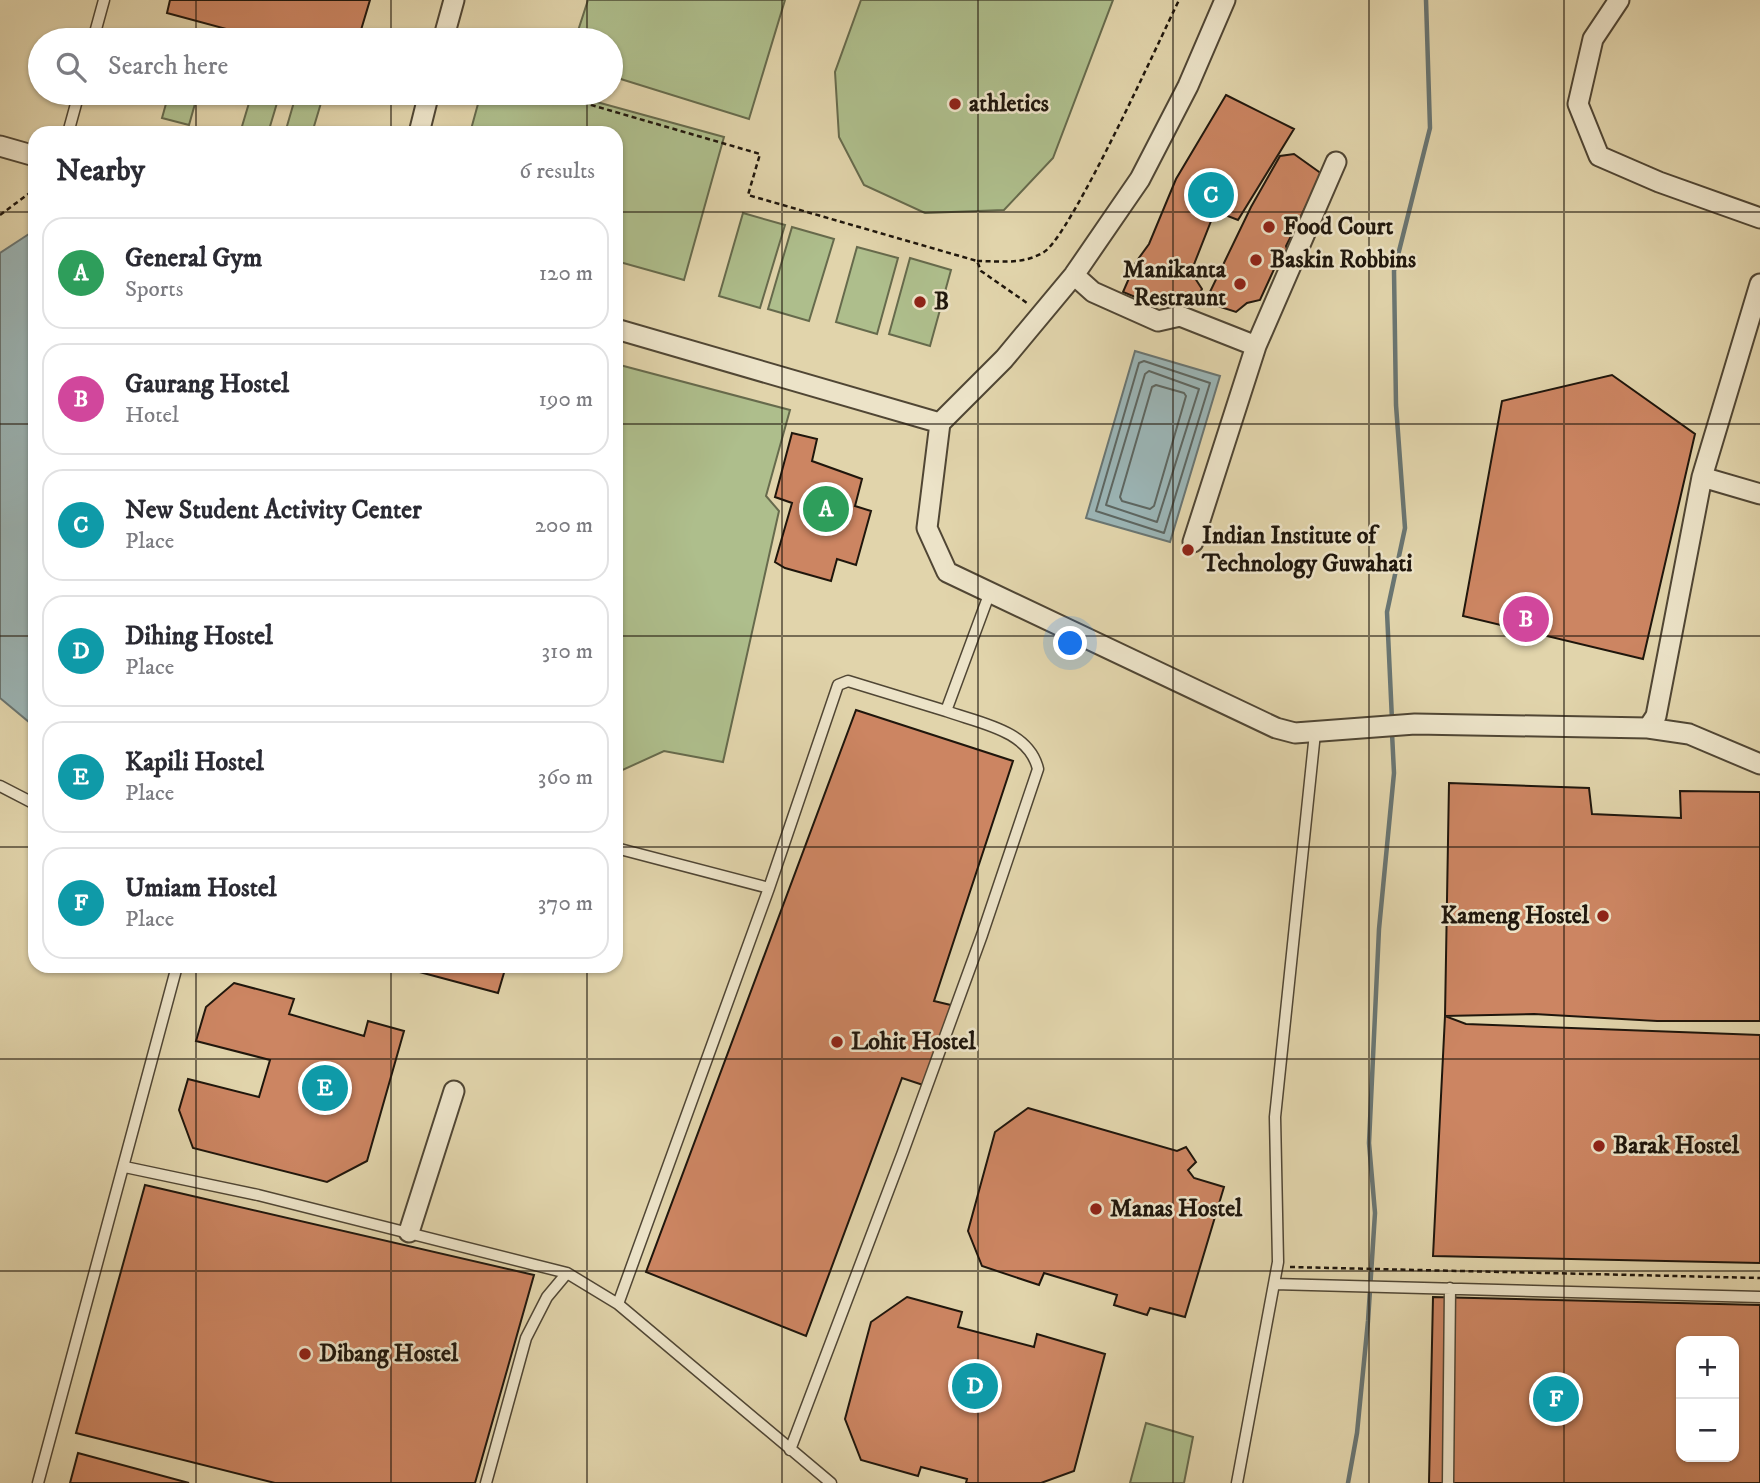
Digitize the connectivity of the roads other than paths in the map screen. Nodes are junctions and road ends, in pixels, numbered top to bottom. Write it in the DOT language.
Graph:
graph roads {
  1 [pos="104,0"];
  2 [pos="454,0"];
  3 [pos="1225,0"];
  4 [pos="1619,0"];
  5 [pos="96,28"];
  6 [pos="446,28"];
  7 [pos="76,105"];
  8 [pos="426,105"];
  9 [pos="70,126"];
  10 [pos="421,126"];
  11 [pos="0,146"];
  12 [pos="28,154"];
  13 [pos="1336,162"];
  14 [pos="1760,218"];
  15 [pos="1074,275"];
  16 [pos="1760,284"];
  17 [pos="623,331"];
  18 [pos="1256,346"];
  19 [pos="940,423"];
  20 [pos="1702,477"];
  21 [pos="1760,494"];
  22 [pos="1193,542"];
  23 [pos="990,591"];
  24 [pos="946,711"];
  25 [pos="1648,728"];
  26 [pos="1315,733"];
  27 [pos="1760,764"];
  28 [pos="0,786"];
  29 [pos="28,800"];
  30 [pos="623,850"];
  31 [pos="769,888"];
  32 [pos="175,973"];
  33 [pos="454,1091"];
  34 [pos="125,1167"];
  35 [pos="409,1232"];
  36 [pos="567,1273"];
  37 [pos="1275,1284"];
  38 [pos="1450,1289"];
  39 [pos="1760,1297"];
  40 [pos="618,1304"];
  41 [pos="790,1450"];
  42 [pos="38,1483"];
  43 [pos="486,1483"];
  44 [pos="831,1483"];
  45 [pos="1237,1483"];
  46 [pos="1448,1483"];
  1 -- 5 [label="lane"];
  2 -- 6 [label="street"];
  3 -- 15 [label="street"];
  4 -- 14 [label="street"];
  7 -- 9 [label="lane"];
  8 -- 10 [label="street"];
  11 -- 12 [label="street"];
  13 -- 18 [label="street"];
  15 -- 18 [label="street"];
  15 -- 19 [label="street"];
  16 -- 20 [label="street"];
  17 -- 19 [label="street"];
  18 -- 22 [label="street"];
  19 -- 23 [label="street"];
  20 -- 21 [label="street"];
  20 -- 25 [label="street"];
  23 -- 24 [label="lane"];
  23 -- 26 [label="street"];
  24 -- 31 [label="lane"];
  24 -- 41 [label="lane"];
  25 -- 26 [label="street"];
  25 -- 27 [label="street"];
  26 -- 37 [label="lane"];
  28 -- 29 [label="lane"];
  30 -- 31 [label="lane"];
  31 -- 40 [label="lane"];
  32 -- 34 [label="lane"];
  33 -- 35 [label="street"];
  34 -- 35 [label="lane"];
  34 -- 42 [label="lane"];
  35 -- 36 [label="lane"];
  36 -- 40 [label="lane"];
  36 -- 43 [label="lane"];
  37 -- 38 [label="lane"];
  37 -- 45 [label="lane"];
  38 -- 39 [label="lane"];
  38 -- 46 [label="lane"];
  40 -- 41 [label="lane"];
  41 -- 44 [label="lane"];
}
